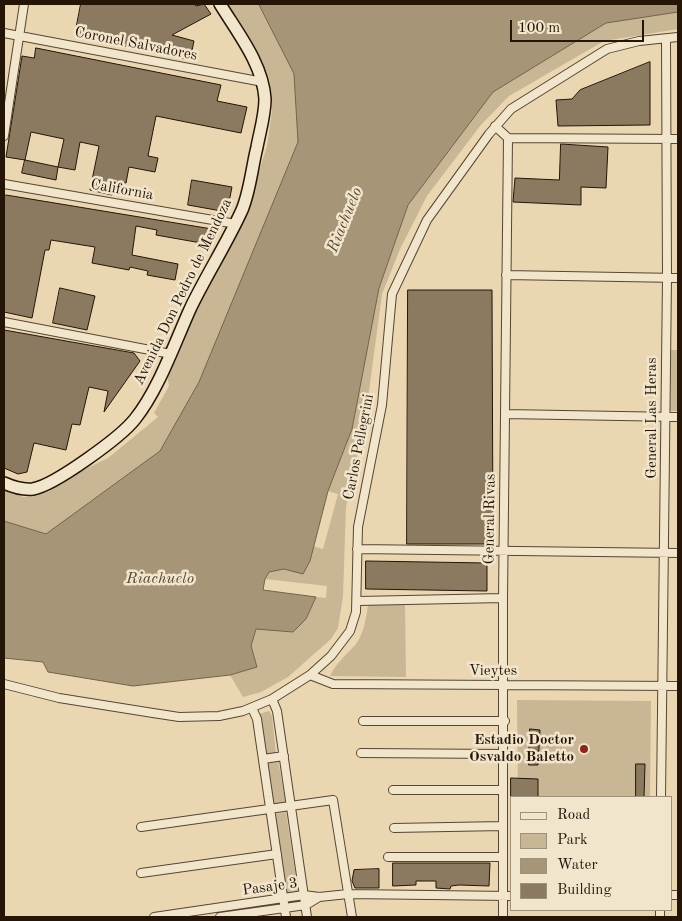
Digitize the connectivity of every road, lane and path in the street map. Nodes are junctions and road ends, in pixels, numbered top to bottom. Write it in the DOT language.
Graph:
graph roads {
  1 [pos="24,4"];
  2 [pos="220,4"];
  3 [pos="4,33"];
  4 [pos="19,36"];
  5 [pos="678,37"];
  6 [pos="666,39"];
  7 [pos="263,82"];
  8 [pos="495,126"];
  9 [pos="4,136"];
  10 [pos="508,138"];
  11 [pos="667,139"];
  12 [pos="678,139"];
  13 [pos="4,184"];
  14 [pos="236,224"];
  15 [pos="506,275"];
  16 [pos="667,278"];
  17 [pos="678,278"];
  18 [pos="4,322"];
  19 [pos="170,354"];
  20 [pos="505,414"];
  21 [pos="666,417"];
  22 [pos="678,417"];
  23 [pos="4,483"];
  24 [pos="357,550"];
  25 [pos="504,552"];
  26 [pos="664,553"];
  27 [pos="678,553"];
  28 [pos="503,598"];
  29 [pos="358,601"];
  30 [pos="310,675"];
  31 [pos="4,684"];
  32 [pos="503,685"];
  33 [pos="662,686"];
  34 [pos="678,686"];
  35 [pos="272,700"];
  36 [pos="252,708"];
  37 [pos="363,721"];
  38 [pos="505,721"];
  39 [pos="361,753"];
  40 [pos="504,754"];
  41 [pos="284,756"];
  42 [pos="263,759"];
  43 [pos="393,790"];
  44 [pos="503,790"];
  45 [pos="661,796"];
  46 [pos="291,806"];
  47 [pos="271,810"];
  48 [pos="503,826"];
  49 [pos="141,827"];
  50 [pos="394,828"];
  51 [pos="277,854"];
  52 [pos="388,857"];
  53 [pos="502,857"];
  54 [pos="141,873"];
  55 [pos="348,894"];
  56 [pos="304,895"];
  57 [pos="507,896"];
  58 [pos="319,897"];
  59 [pos="283,898"];
  60 [pos="306,905"];
  61 [pos="285,908"];
  62 [pos="154,917"];
  63 [pos="220,917"];
  64 [pos="286,917"];
  65 [pos="308,917"];
  66 [pos="352,917"];
  67 [pos="503,917"];
  1 -- 4 [label="street"];
  2 -- 7 [label="main road, Avenida Don Pedro de Mendoza"];
  3 -- 4 [label="street, Coronel Salvadores"];
  4 -- 7 [label="street, Coronel Salvadores"];
  4 -- 9 [label="street"];
  5 -- 6 [label="street, Carlos Pellegrini"];
  6 -- 8 [label="street, Carlos Pellegrini"];
  6 -- 11 [label="street, General Las Heras"];
  7 -- 14 [label="main road, Avenida Don Pedro de Mendoza"];
  8 -- 10 [label="street"];
  8 -- 24 [label="street, Carlos Pellegrini"];
  10 -- 11 [label="street"];
  10 -- 15 [label="street, General Rivas"];
  11 -- 12 [label="street"];
  11 -- 16 [label="street, General Las Heras"];
  13 -- 14 [label="street, California"];
  14 -- 19 [label="main road, Avenida Don Pedro de Mendoza"];
  15 -- 16 [label="street"];
  15 -- 20 [label="street, General Rivas"];
  16 -- 17 [label="street"];
  16 -- 21 [label="street, General Las Heras"];
  18 -- 19 [label="street"];
  19 -- 23 [label="main road, Avenida Don Pedro de Mendoza"];
  20 -- 21 [label="street"];
  20 -- 25 [label="street, General Rivas"];
  21 -- 22 [label="street"];
  21 -- 26 [label="street, General Las Heras"];
  24 -- 25 [label="street"];
  24 -- 29 [label="street, Carlos Pellegrini"];
  25 -- 26 [label="street"];
  25 -- 28 [label="street, General Rivas"];
  26 -- 27 [label="street"];
  26 -- 33 [label="street, General Las Heras"];
  28 -- 29 [label="street"];
  28 -- 32 [label="street, General Rivas"];
  29 -- 30 [label="street, Carlos Pellegrini"];
  30 -- 32 [label="street, Vieytes"];
  30 -- 35 [label="street, Carlos Pellegrini"];
  31 -- 36 [label="street, Carlos Pellegrini"];
  32 -- 33 [label="street, Vieytes"];
  32 -- 38 [label="street, General Rivas"];
  33 -- 34 [label="street, Vieytes"];
  33 -- 45 [label="street, General Las Heras"];
  35 -- 36 [label="street, Carlos Pellegrini"];
  35 -- 41 [label="street"];
  36 -- 42 [label="street"];
  37 -- 38 [label="street"];
  38 -- 40 [label="street, General Rivas"];
  39 -- 40 [label="street"];
  40 -- 44 [label="street, General Rivas"];
  41 -- 42 [label="street"];
  41 -- 46 [label="street"];
  42 -- 47 [label="street"];
  43 -- 44 [label="street"];
  44 -- 48 [label="street, General Rivas"];
  46 -- 47 [label="street"];
  46 -- 55 [label="street"];
  46 -- 56 [label="street"];
  47 -- 49 [label="street"];
  47 -- 51 [label="street"];
  48 -- 50 [label="street"];
  48 -- 53 [label="street, General Rivas"];
  51 -- 54 [label="street"];
  51 -- 59 [label="street"];
  52 -- 53 [label="street"];
  53 -- 57 [label="street, General Rivas"];
  55 -- 57 [label="street"];
  55 -- 58 [label="street"];
  55 -- 66 [label="street"];
  56 -- 58 [label="street, Pasaje 3"];
  56 -- 59 [label="street, Pasaje 3"];
  56 -- 60 [label="street"];
  57 -- 67 [label="street, General Rivas"];
  58 -- 60 [label="street, Pasaje 3"];
  59 -- 61 [label="street"];
  59 -- 62 [label="street, Pasaje 3"];
  60 -- 61 [label="street, Pasaje 3"];
  60 -- 65 [label="street"];
  61 -- 63 [label="street, Pasaje 3"];
  61 -- 64 [label="street"];
}
